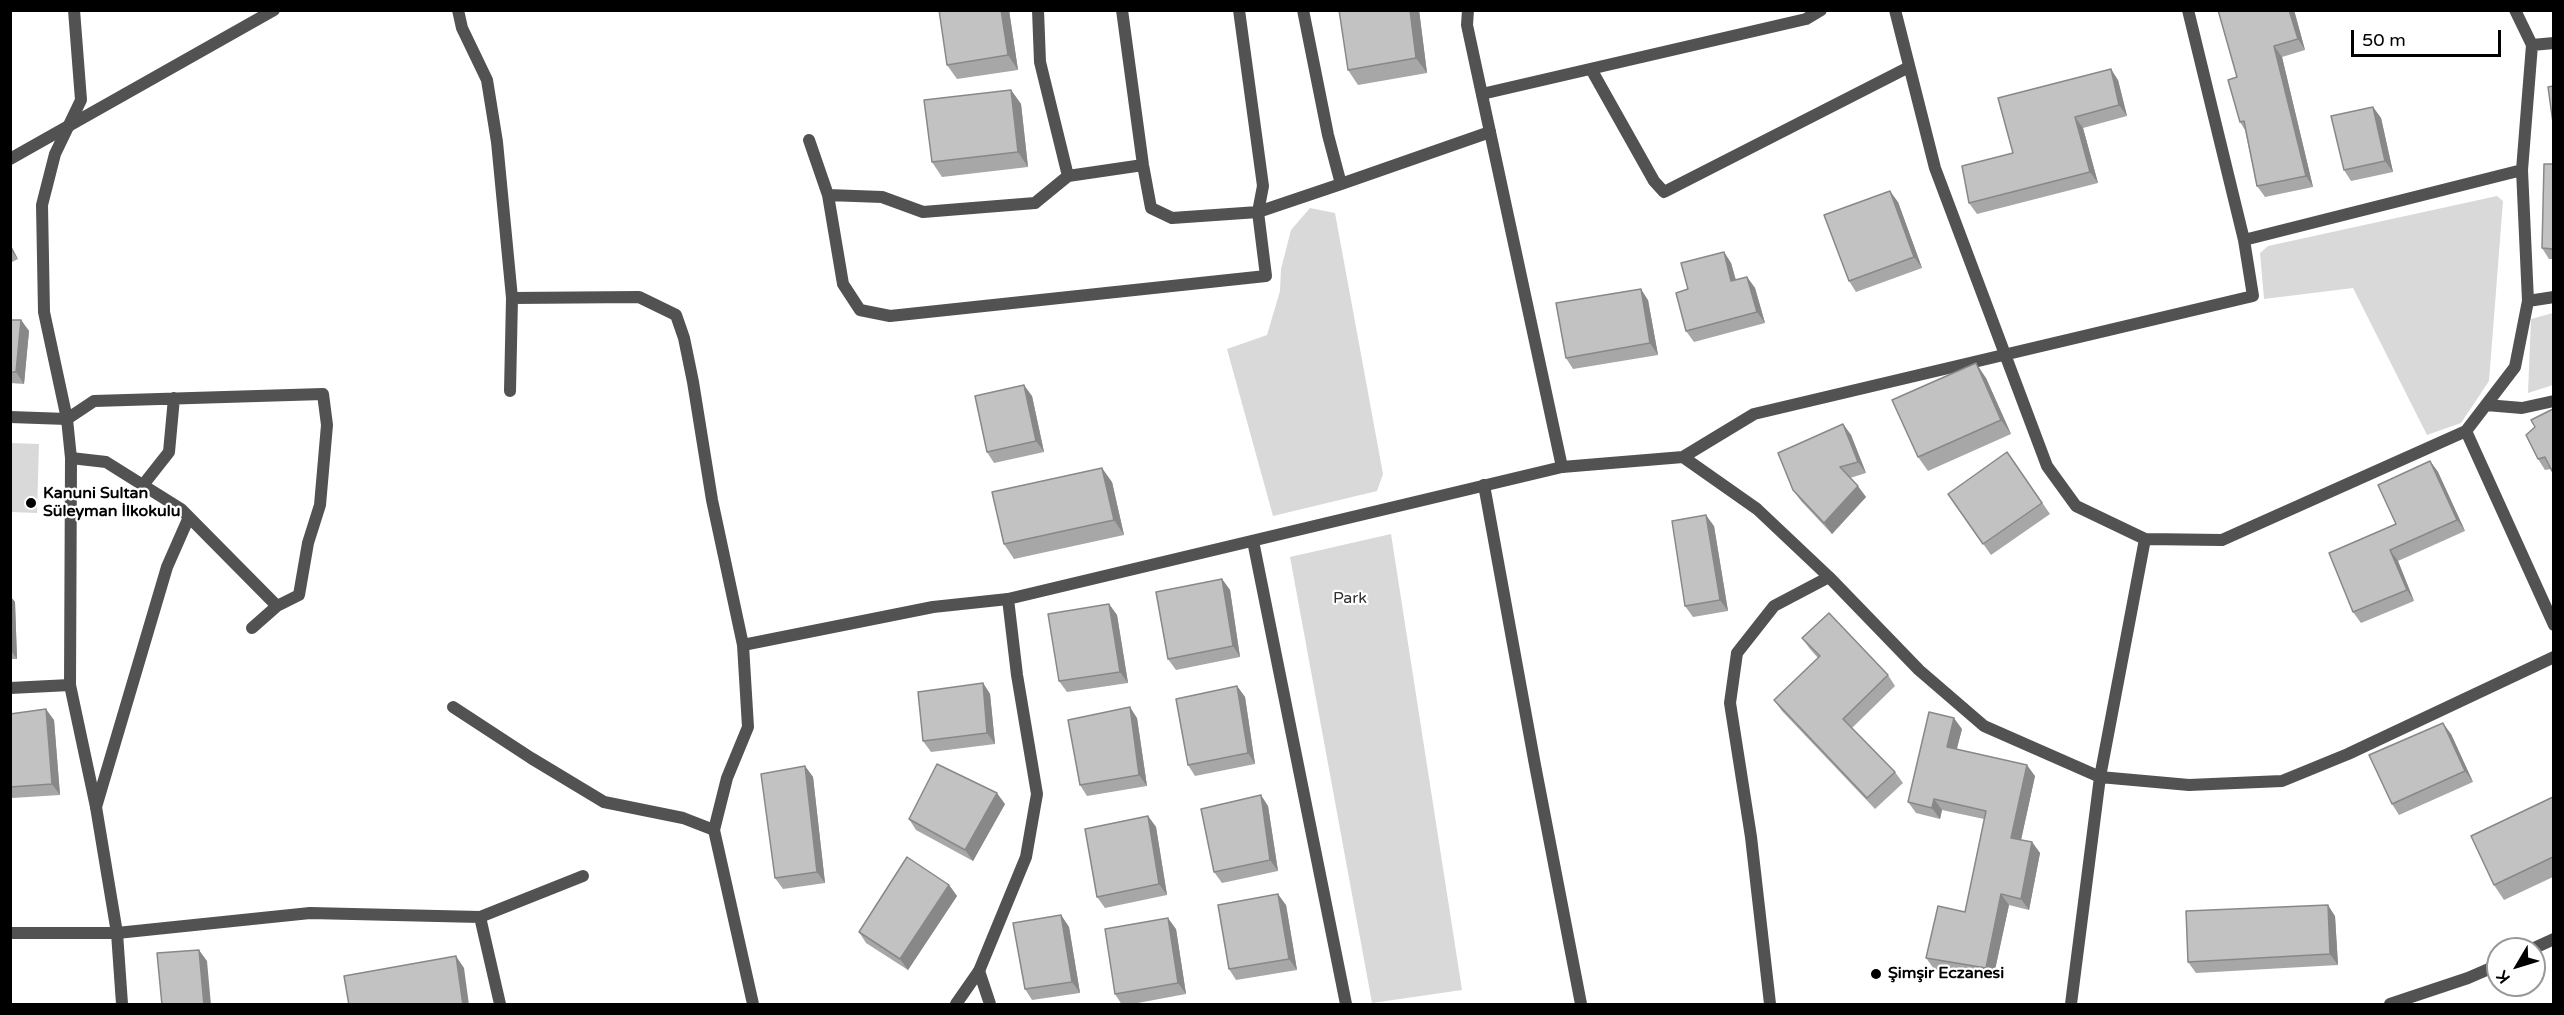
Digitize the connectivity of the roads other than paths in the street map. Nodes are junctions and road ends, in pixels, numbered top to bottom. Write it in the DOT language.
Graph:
graph roads {
  1 [pos="74,10"];
  2 [pos="274,10"];
  3 [pos="458,10"];
  4 [pos="1038,10"];
  5 [pos="1122,10"];
  6 [pos="1239,10"];
  7 [pos="1303,10"];
  8 [pos="1468,10"];
  9 [pos="1821,10"];
  10 [pos="1895,10"];
  11 [pos="2188,10"];
  12 [pos="2515,10"];
  13 [pos="2553,43"];
  14 [pos="2532,45"];
  15 [pos="1909,67"];
  16 [pos="1591,69"];
  17 [pos="1482,94"];
  18 [pos="68,127"];
  19 [pos="1490,132"];
  20 [pos="809,140"];
  21 [pos="10,159"];
  22 [pos="1143,165"];
  23 [pos="2522,170"];
  24 [pos="1068,176"];
  25 [pos="1341,183"];
  26 [pos="828,195"];
  27 [pos="1258,212"];
  28 [pos="2244,240"];
  29 [pos="2553,297"];
  30 [pos="512,298"];
  31 [pos="2528,301"];
  32 [pos="2006,353"];
  33 [pos="510,391"];
  34 [pos="174,398"];
  35 [pos="2553,401"];
  36 [pos="2486,405"];
  37 [pos="10,417"];
  38 [pos="67,419"];
  39 [pos="2466,431"];
  40 [pos="1683,457"];
  41 [pos="71,458"];
  42 [pos="1562,467"];
  43 [pos="143,485"];
  44 [pos="1484,485"];
  45 [pos="189,517"];
  46 [pos="2145,539"];
  47 [pos="1253,541"];
  48 [pos="1829,577"];
  49 [pos="1008,599"];
  50 [pos="277,606"];
  51 [pos="2553,625"];
  52 [pos="252,628"];
  53 [pos="743,645"];
  54 [pos="2553,657"];
  55 [pos="70,685"];
  56 [pos="10,688"];
  57 [pos="453,707"];
  58 [pos="2100,777"];
  59 [pos="96,807"];
  60 [pos="714,830"];
  61 [pos="583,876"];
  62 [pos="480,917"];
  63 [pos="10,933"];
  64 [pos="117,933"];
  65 [pos="2486,970"];
  66 [pos="979,971"];
  67 [pos="122,1005"];
  68 [pos="500,1005"];
  69 [pos="753,1005"];
  70 [pos="956,1005"];
  71 [pos="990,1005"];
  72 [pos="1346,1005"];
  73 [pos="1581,1005"];
  74 [pos="1770,1005"];
  75 [pos="2071,1005"];
  76 [pos="2390,1005"];
  1 -- 18 [label="street"];
  2 -- 18 [label="street"];
  3 -- 30 [label="street"];
  4 -- 24 [label="street"];
  5 -- 22 [label="street"];
  6 -- 27 [label="street"];
  7 -- 25 [label="street"];
  8 -- 17 [label="street"];
  9 -- 16 [label="street"];
  10 -- 15 [label="street"];
  11 -- 28 [label="street"];
  12 -- 14 [label="street"];
  13 -- 14 [label="street"];
  14 -- 23 [label="street"];
  15 -- 16 [label="street"];
  15 -- 32 [label="street"];
  16 -- 17 [label="street"];
  17 -- 19 [label="street"];
  18 -- 21 [label="street"];
  18 -- 38 [label="street"];
  19 -- 25 [label="street"];
  19 -- 42 [label="street"];
  20 -- 26 [label="street"];
  22 -- 24 [label="street"];
  22 -- 27 [label="street"];
  23 -- 28 [label="street"];
  23 -- 31 [label="street"];
  24 -- 26 [label="street"];
  25 -- 27 [label="street"];
  26 -- 27 [label="street"];
  28 -- 32 [label="street"];
  29 -- 31 [label="street"];
  30 -- 33 [label="street"];
  30 -- 53 [label="street"];
  31 -- 36 [label="street"];
  32 -- 40 [label="street"];
  32 -- 46 [label="street"];
  34 -- 38 [label="street"];
  34 -- 43 [label="street"];
  34 -- 50 [label="street"];
  35 -- 36 [label="street"];
  36 -- 39 [label="street"];
  37 -- 38 [label="street"];
  38 -- 41 [label="street"];
  39 -- 46 [label="street"];
  39 -- 51 [label="street"];
  40 -- 42 [label="street"];
  40 -- 48 [label="street"];
  41 -- 43 [label="street"];
  41 -- 55 [label="street"];
  42 -- 44 [label="street"];
  43 -- 45 [label="street"];
  44 -- 47 [label="street"];
  44 -- 73 [label="street"];
  45 -- 50 [label="street"];
  45 -- 59 [label="street"];
  46 -- 58 [label="street"];
  47 -- 49 [label="street"];
  47 -- 72 [label="street"];
  48 -- 58 [label="street"];
  48 -- 74 [label="street"];
  49 -- 53 [label="street"];
  49 -- 66 [label="street"];
  50 -- 52 [label="street"];
  53 -- 60 [label="street"];
  54 -- 58 [label="street"];
  55 -- 56 [label="street"];
  55 -- 59 [label="street"];
  57 -- 60 [label="street"];
  58 -- 75 [label="street"];
  59 -- 64 [label="street"];
  60 -- 69 [label="street"];
  61 -- 62 [label="street"];
  62 -- 64 [label="street"];
  62 -- 68 [label="street"];
  63 -- 64 [label="street"];
  64 -- 67 [label="street"];
  65 -- 76 [label="street"];
  66 -- 70 [label="street"];
  66 -- 71 [label="street"];
}
